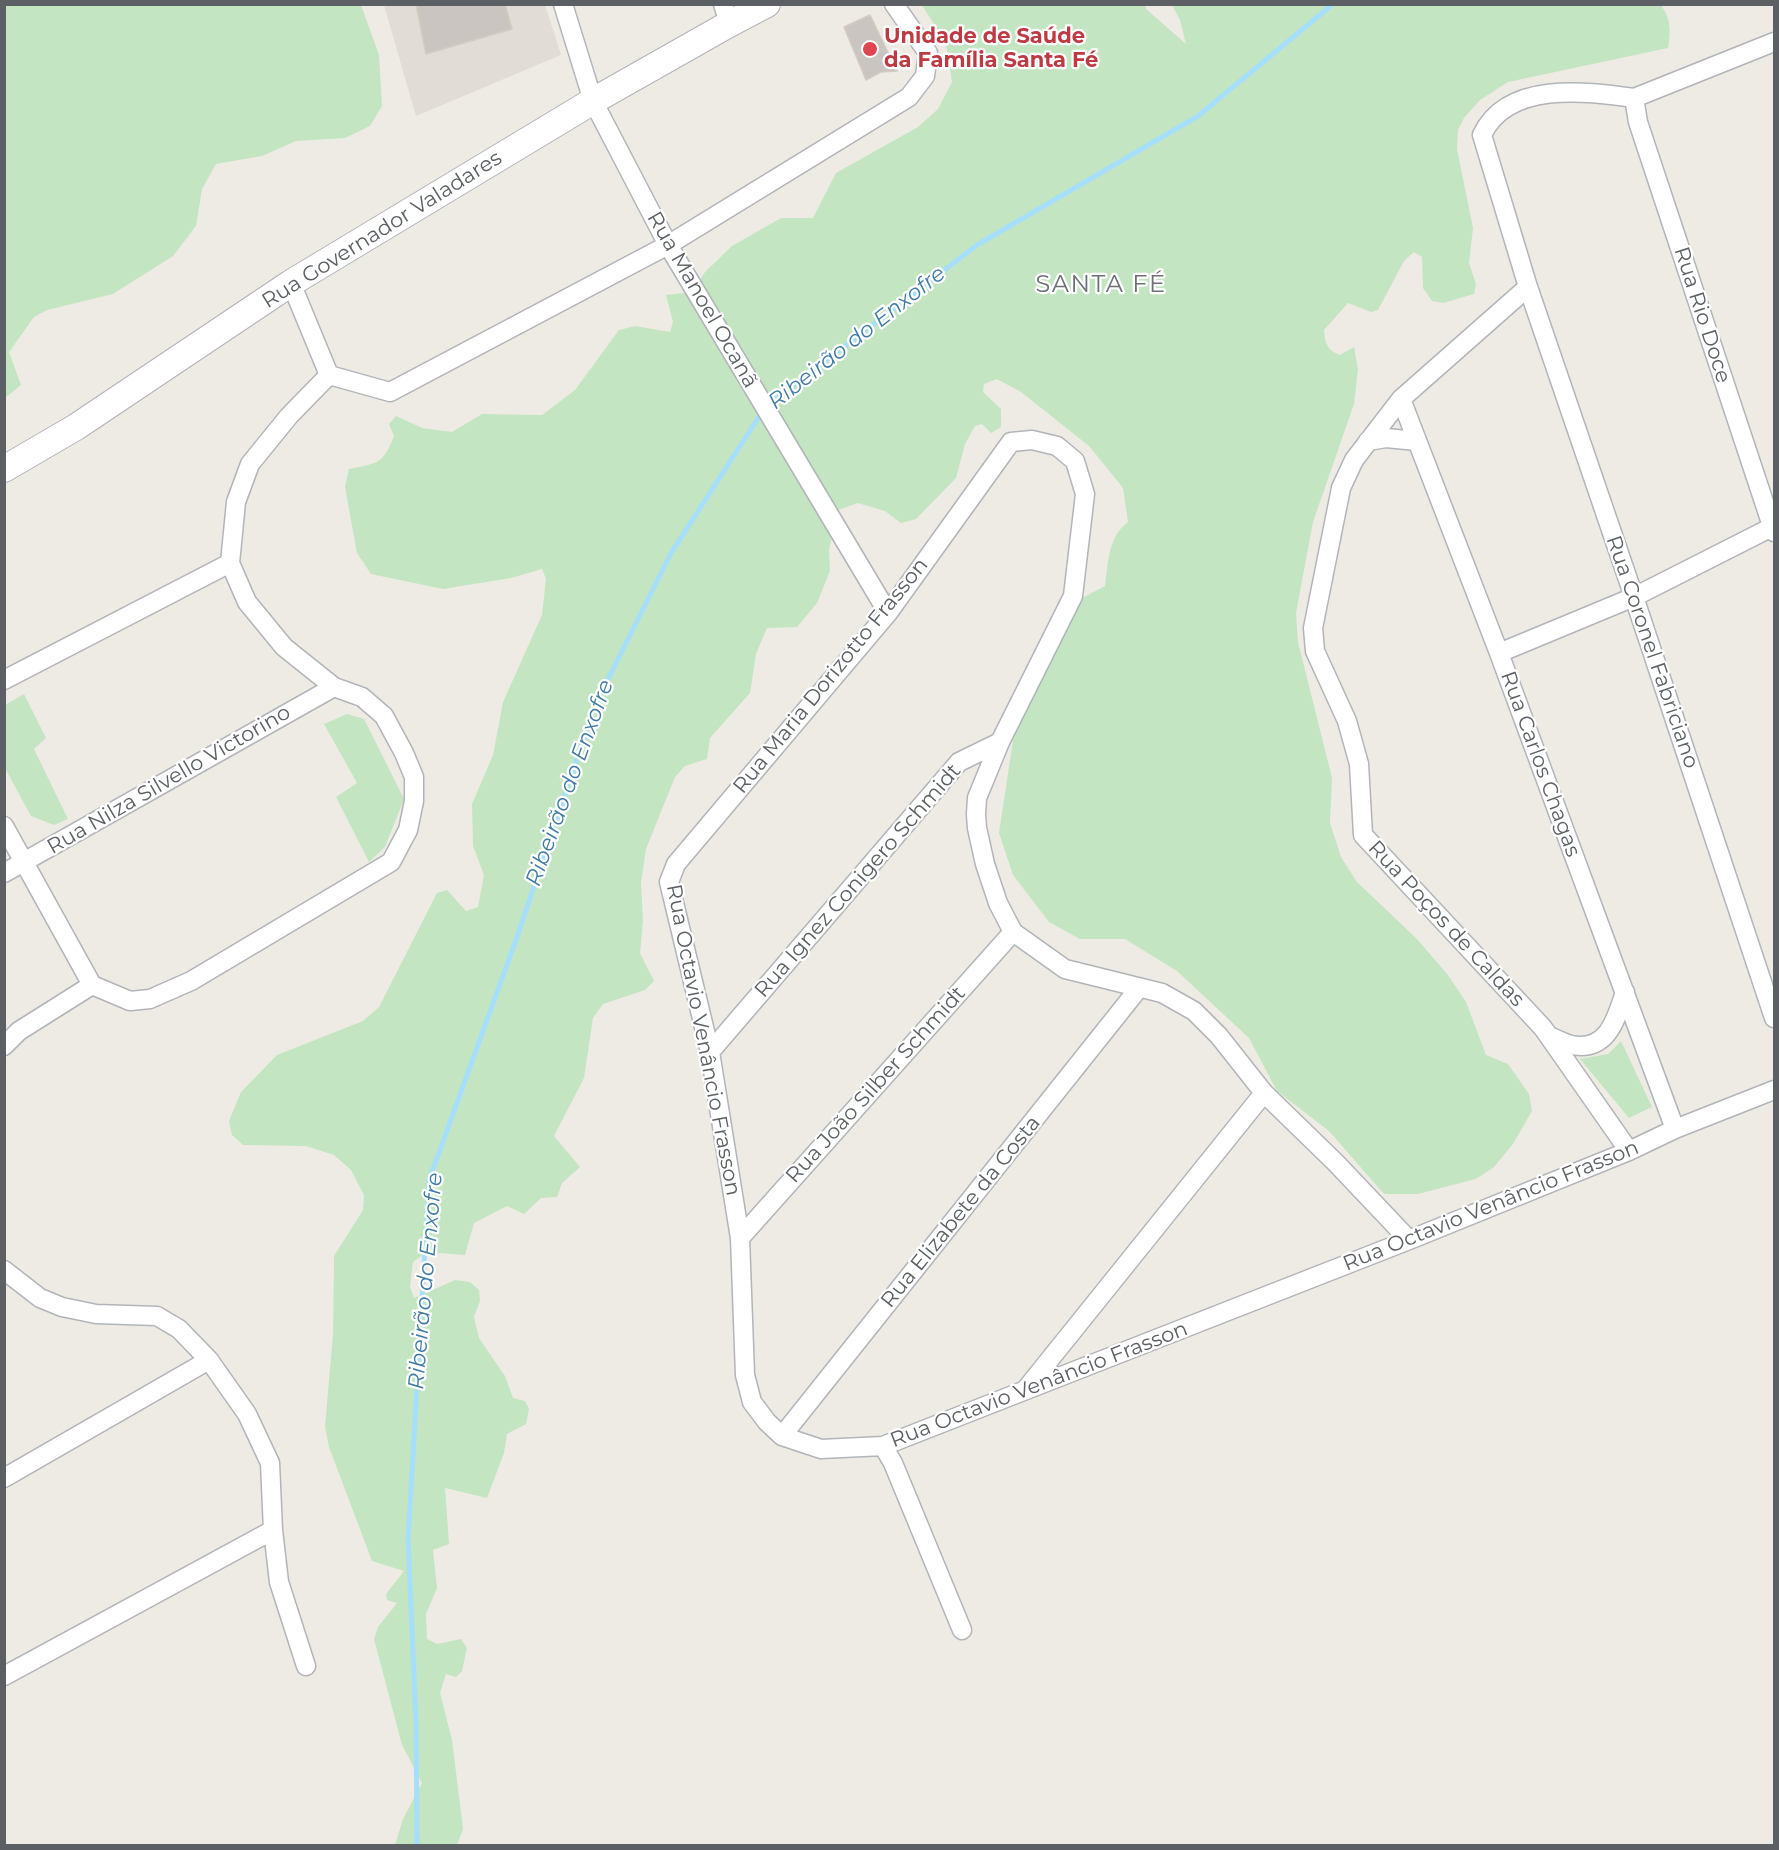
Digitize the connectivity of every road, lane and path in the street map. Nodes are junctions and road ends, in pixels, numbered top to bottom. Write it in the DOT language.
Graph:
graph roads {
  1 [pos="563,4"];
  2 [pos="767,4"];
  3 [pos="894,4"];
  4 [pos="726,14"];
  5 [pos="1774,42"];
  6 [pos="1634,98"];
  7 [pos="594,101"];
  8 [pos="668,245"];
  9 [pos="291,283"];
  10 [pos="1528,287"];
  11 [pos="329,375"];
  12 [pos="1401,399"];
  13 [pos="1368,441"];
  14 [pos="1417,441"];
  15 [pos="4,469"];
  16 [pos="1774,528"];
  17 [pos="230,563"];
  18 [pos="1635,597"];
  19 [pos="888,613"];
  20 [pos="1498,653"];
  21 [pos="4,680"];
  22 [pos="334,687"];
  23 [pos="1000,742"];
  24 [pos="4,826"];
  25 [pos="25,862"];
  26 [pos="676,864"];
  27 [pos="4,873"];
  28 [pos="1013,932"];
  29 [pos="92,985"];
  30 [pos="1139,988"];
  31 [pos="1624,992"];
  32 [pos="1774,1018"];
  33 [pos="1549,1036"];
  34 [pos="4,1046"];
  35 [pos="710,1052"];
  36 [pos="1774,1090"];
  37 [pos="1264,1093"];
  38 [pos="1675,1129"];
  39 [pos="1629,1151"];
  40 [pos="740,1238"];
  41 [pos="1409,1240"];
  42 [pos="4,1270"];
  43 [pos="209,1360"];
  44 [pos="1025,1391"];
  45 [pos="782,1436"];
  46 [pos="883,1446"];
  47 [pos="4,1478"];
  48 [pos="273,1530"];
  49 [pos="962,1630"];
  50 [pos="306,1666"];
  51 [pos="4,1676"];
  1 -- 7 [label="street, Rua Manoel Ocanã"];
  2 -- 4 [label="street, Rua Governador Valadares"];
  3 -- 8 [label="street"];
  4 -- 7 [label="street, Rua Governador Valadares"];
  5 -- 6 [label="street"];
  6 -- 10 [label="street"];
  6 -- 16 [label="street, Rua Rio Doce"];
  7 -- 8 [label="street, Rua Manoel Ocanã"];
  7 -- 9 [label="street, Rua Governador Valadares"];
  8 -- 11 [label="street"];
  8 -- 19 [label="street, Rua Manoel Ocanã"];
  9 -- 11 [label="street"];
  9 -- 15 [label="street, Rua Governador Valadares"];
  10 -- 12 [label="street, Rua Poços de Caldas"];
  10 -- 18 [label="street, Rua Coronel Fabriciano"];
  11 -- 17 [label="street"];
  12 -- 13 [label="street, Rua Poços de Caldas"];
  12 -- 14 [label="street, Rua Carlos Chagas"];
  13 -- 14 [label="street"];
  13 -- 33 [label="street, Rua Poços de Caldas"];
  14 -- 20 [label="street, Rua Carlos Chagas"];
  16 -- 18 [label="street"];
  17 -- 21 [label="street"];
  17 -- 22 [label="street"];
  18 -- 20 [label="street"];
  18 -- 32 [label="street, Rua Coronel Fabriciano"];
  19 -- 23 [label="street, Rua Maria Dorizotto Frasson"];
  19 -- 26 [label="street, Rua Maria Dorizotto Frasson"];
  20 -- 31 [label="street, Rua Carlos Chagas"];
  22 -- 25 [label="street, Rua Nilza Silvello Victorino"];
  22 -- 29 [label="street"];
  23 -- 28 [label="street"];
  23 -- 35 [label="street, Rua Ignez Conigero Schmidt"];
  24 -- 25 [label="street"];
  25 -- 27 [label="street, Rua Nilza Silvello Victorino"];
  25 -- 29 [label="street"];
  26 -- 35 [label="street, Rua Octavio Venâncio Frasson"];
  28 -- 30 [label="street"];
  28 -- 40 [label="street, Rua João Silber Schmidt"];
  29 -- 34 [label="street"];
  30 -- 37 [label="street"];
  30 -- 45 [label="street, Rua Elizabete da Costa"];
  31 -- 33 [label="street"];
  31 -- 38 [label="street, Rua Carlos Chagas"];
  33 -- 39 [label="street, Rua Poços de Caldas"];
  35 -- 40 [label="street, Rua Octavio Venâncio Frasson"];
  36 -- 38 [label="street, Rua Octavio Venâncio Frasson"];
  37 -- 41 [label="street"];
  37 -- 44 [label="street"];
  38 -- 39 [label="street, Rua Octavio Venâncio Frasson"];
  39 -- 41 [label="street, Rua Octavio Venâncio Frasson"];
  40 -- 45 [label="street, Rua Octavio Venâncio Frasson"];
  41 -- 44 [label="street, Rua Octavio Venâncio Frasson"];
  42 -- 43 [label="street"];
  43 -- 47 [label="street"];
  43 -- 48 [label="street"];
  44 -- 46 [label="street, Rua Octavio Venâncio Frasson"];
  45 -- 46 [label="street, Rua Octavio Venâncio Frasson"];
  46 -- 49 [label="street"];
  48 -- 50 [label="street"];
  48 -- 51 [label="street"];
}
